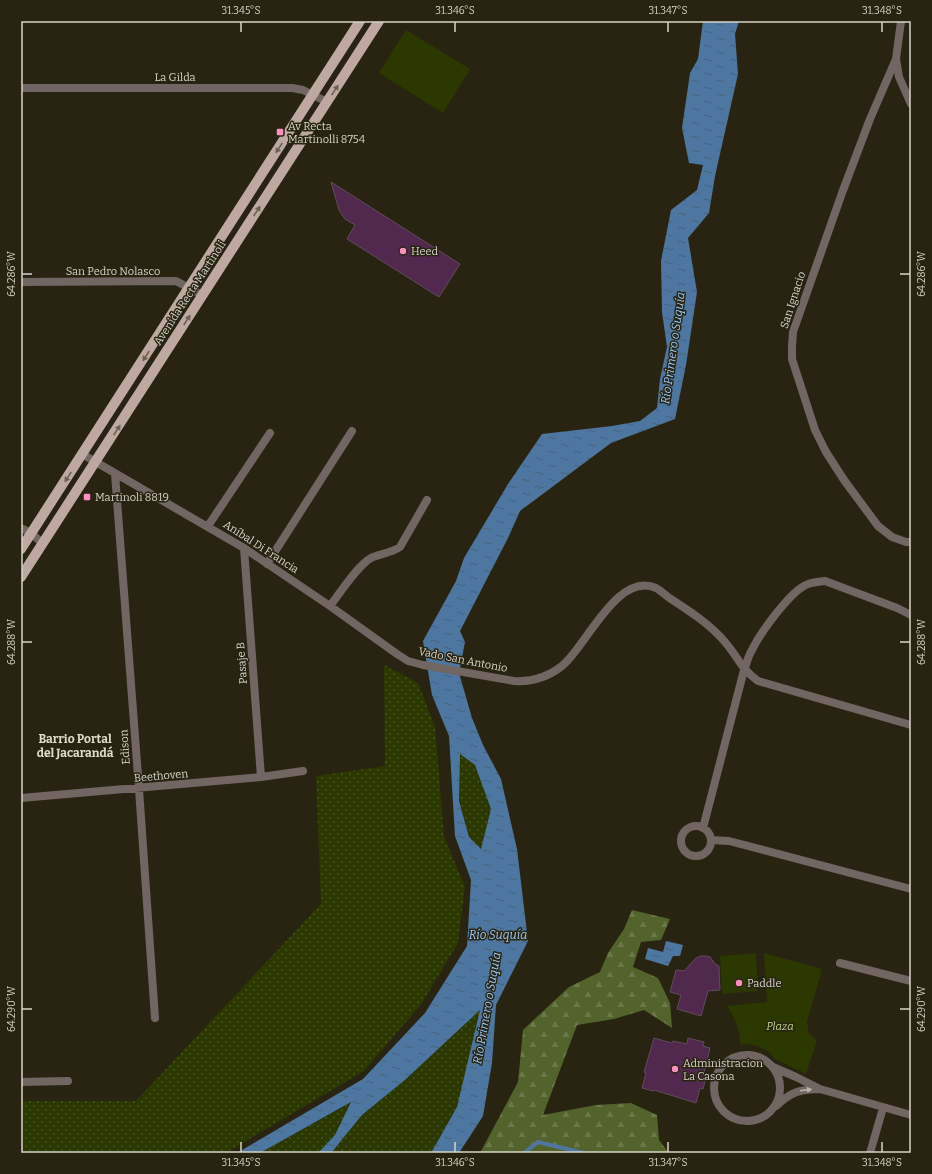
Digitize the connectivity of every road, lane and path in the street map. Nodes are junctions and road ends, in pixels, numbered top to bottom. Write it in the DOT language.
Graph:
graph roads {
  1 [pos="360,21"];
  2 [pos="379,21"];
  3 [pos="901,21"];
  4 [pos="896,59"];
  5 [pos="21,88"];
  6 [pos="313,95"];
  7 [pos="911,101"];
  8 [pos="327,102"];
  9 [pos="21,282"];
  10 [pos="190,288"];
  11 [pos="202,295"];
  12 [pos="352,431"];
  13 [pos="270,433"];
  14 [pos="82,454"];
  15 [pos="96,462"];
  16 [pos="115,474"];
  17 [pos="427,500"];
  18 [pos="208,526"];
  19 [pos="21,528"];
  20 [pos="31,533"];
  21 [pos="911,542"];
  22 [pos="42,543"];
  23 [pos="244,548"];
  24 [pos="21,549"];
  25 [pos="267,564"];
  26 [pos="21,577"];
  27 [pos="330,606"];
  28 [pos="911,615"];
  29 [pos="408,661"];
  30 [pos="744,670"];
  31 [pos="911,725"];
  32 [pos="303,771"];
  33 [pos="261,777"];
  34 [pos="139,789"];
  35 [pos="21,798"];
  36 [pos="703,828"];
  37 [pos="711,840"];
  38 [pos="911,889"];
  39 [pos="840,963"];
  40 [pos="911,981"];
  41 [pos="155,1018"];
  42 [pos="773,1067"];
  43 [pos="68,1081"];
  44 [pos="21,1082"];
  45 [pos="820,1089"];
  46 [pos="883,1108"];
  47 [pos="773,1109"];
  48 [pos="911,1115"];
  49 [pos="870,1153"];
  1 -- 6 [label="main road, Avenida Recta Martinoli"];
  8 -- 2 [label="main road, Avenida Recta Martinoli, one-way"];
  3 -- 4 [label="street"];
  4 -- 7 [label="street"];
  4 -- 21 [label="street, San Ignacio"];
  5 -- 6 [label="street, La Gilda"];
  6 -- 8 [label="street, La Gilda"];
  6 -- 10 [label="main road, Avenida Recta Martinoli, one-way"];
  11 -- 8 [label="main road, Avenida Recta Martinoli, one-way"];
  9 -- 10 [label="street, San Pedro Nolasco"];
  10 -- 11 [label="street, San Pedro Nolasco"];
  10 -- 14 [label="main road, Avenida Recta Martinoli, one-way"];
  15 -- 11 [label="main road, Avenida Recta Martinoli, one-way"];
  12 -- 25 [label="street"];
  13 -- 18 [label="street"];
  14 -- 15 [label="street, Aníbal Di Francia"];
  14 -- 20 [label="main road, Avenida Recta Martinoli, one-way"];
  15 -- 16 [label="street, Aníbal Di Francia"];
  15 -- 22 [label="main road, Avenida Recta Martinoli"];
  16 -- 18 [label="street, Aníbal Di Francia"];
  16 -- 34 [label="street, Edison"];
  17 -- 27 [label="street"];
  18 -- 23 [label="street, Aníbal Di Francia"];
  19 -- 20 [label="street"];
  20 -- 22 [label="street"];
  20 -- 24 [label="main road, Avenida Recta Martinoli"];
  22 -- 26 [label="main road, Avenida Recta Martinoli"];
  23 -- 25 [label="street, Aníbal Di Francia"];
  23 -- 33 [label="street, Pasaje B"];
  25 -- 27 [label="street, Aníbal Di Francia"];
  27 -- 29 [label="street, Aníbal Di Francia"];
  28 -- 30 [label="street"];
  29 -- 30 [label="street, Vado San Antonio"];
  30 -- 31 [label="street"];
  30 -- 36 [label="street"];
  32 -- 33 [label="street, Beethoven"];
  33 -- 34 [label="street, Beethoven"];
  34 -- 35 [label="street, Beethoven"];
  34 -- 41 [label="street, Edison"];
  36 -- 37 [label="street"];
  36 -- 37 [label="street"];
  37 -- 38 [label="street"];
  39 -- 40 [label="street"];
  42 -- 45 [label="street"];
  42 -- 47 [label="street"];
  42 -- 47 [label="street"];
  43 -- 44 [label="street"];
  45 -- 46 [label="street"];
  47 -- 45 [label="street, one-way"];
  46 -- 48 [label="street"];
  46 -- 49 [label="street"];
}
